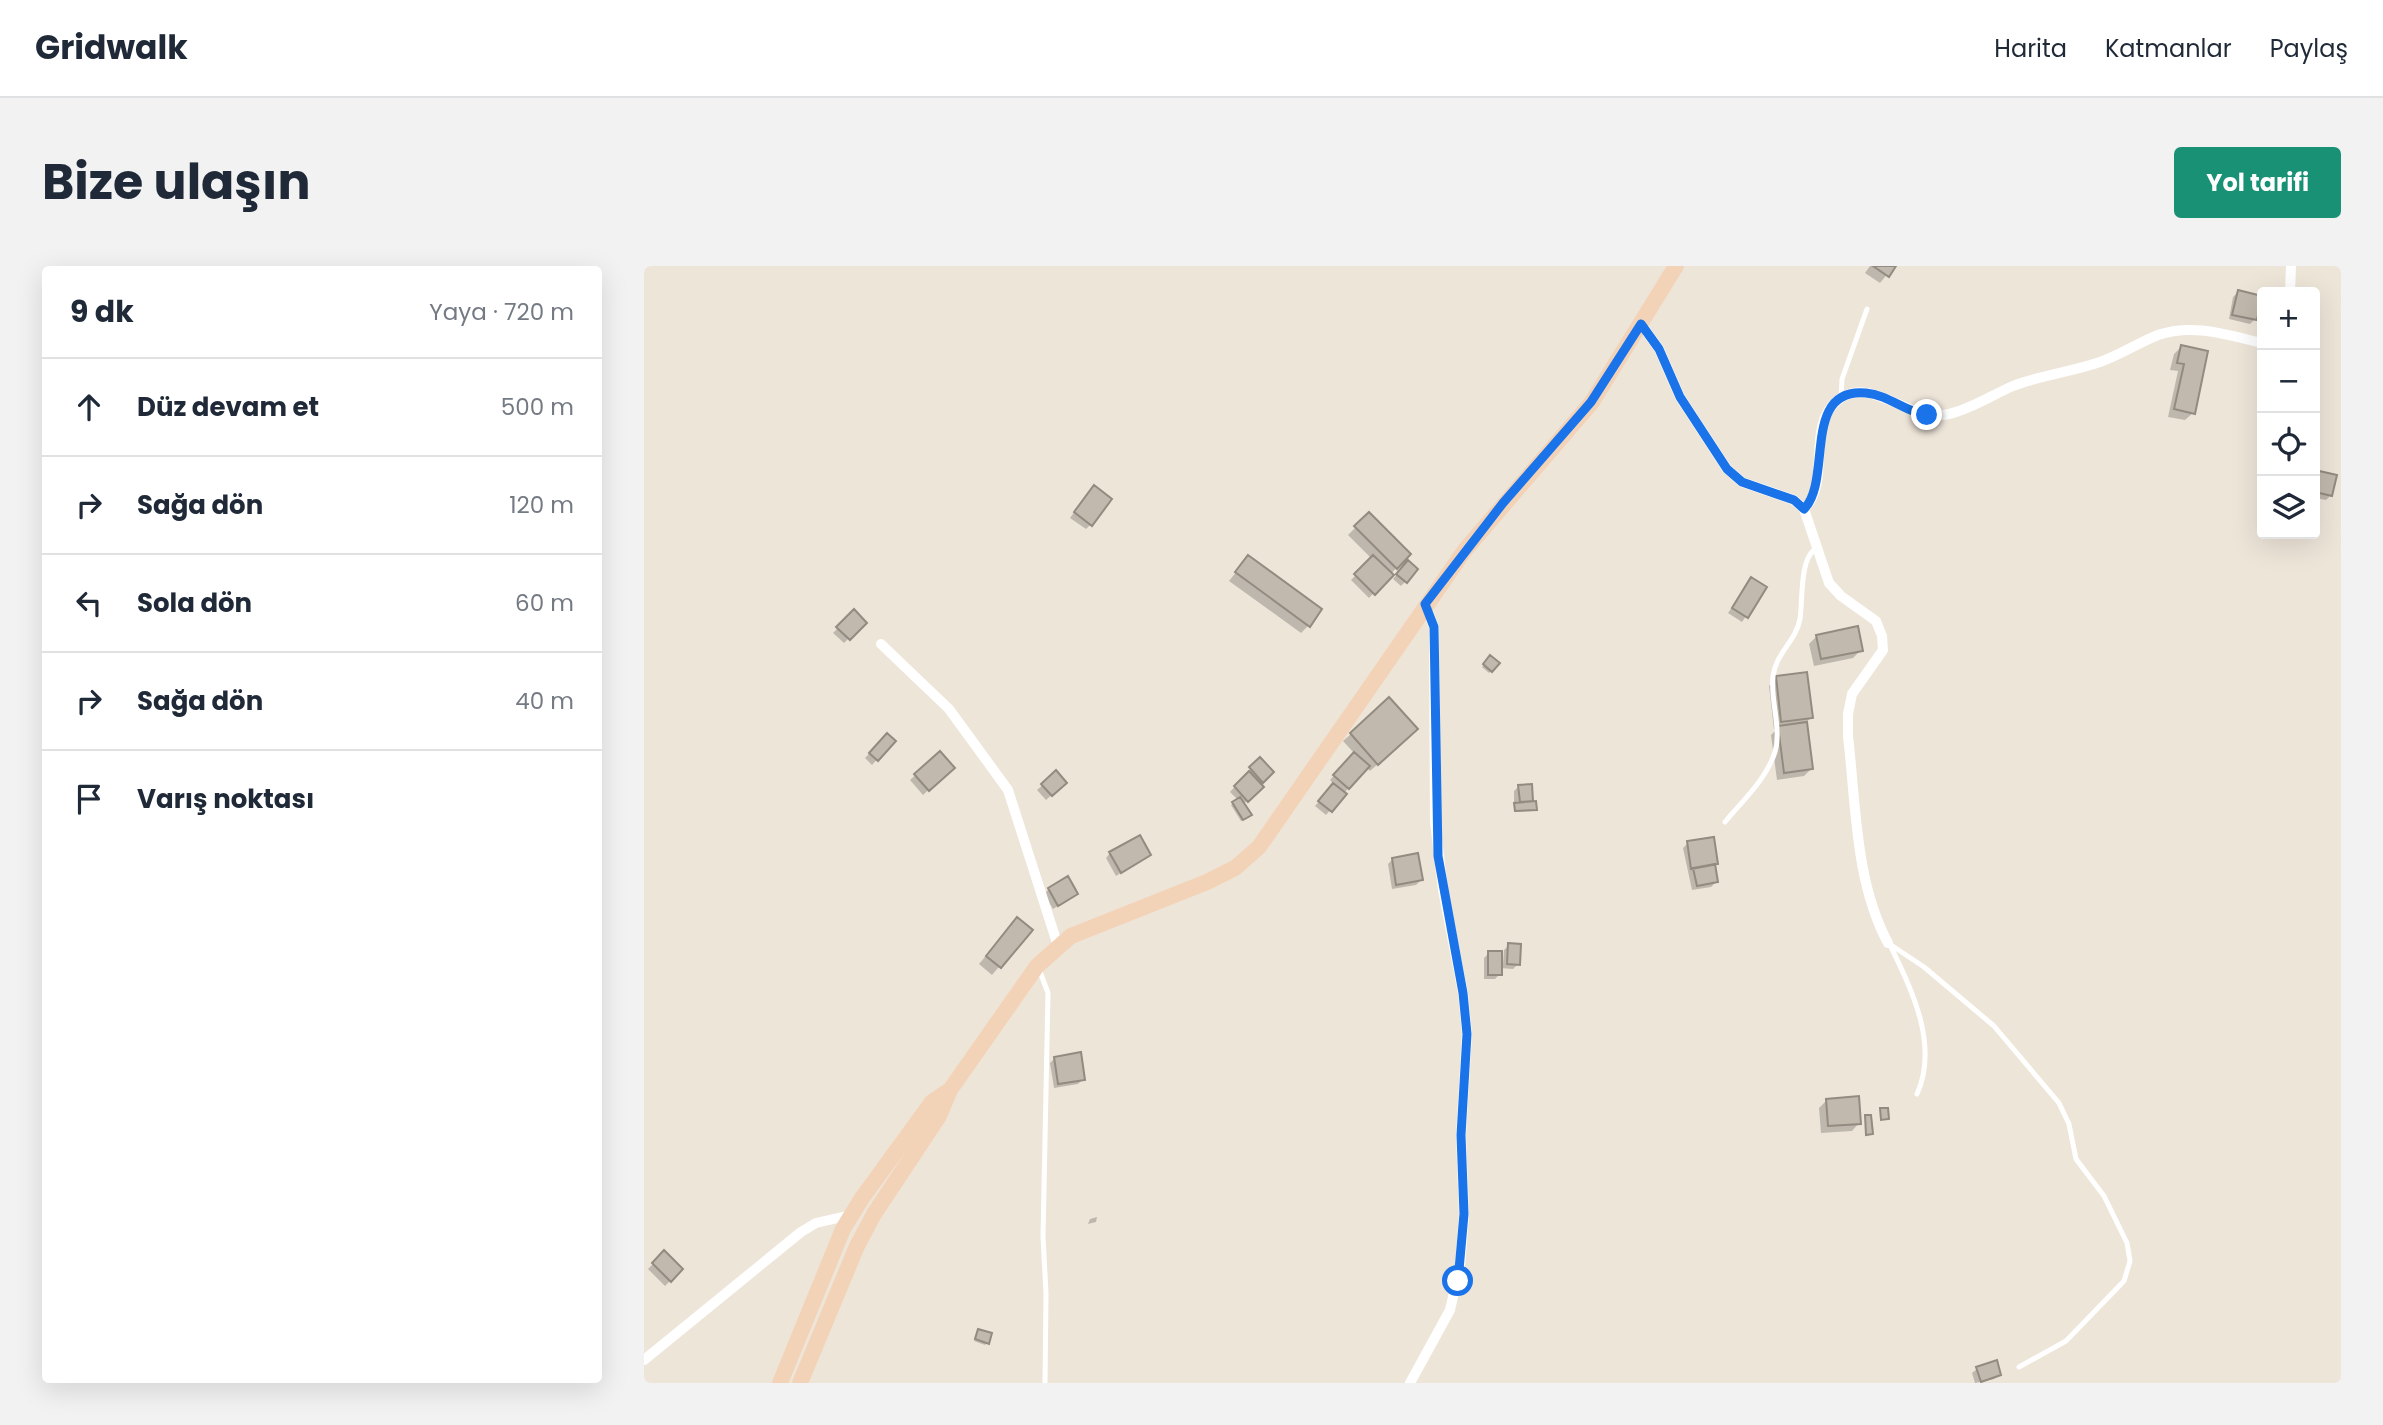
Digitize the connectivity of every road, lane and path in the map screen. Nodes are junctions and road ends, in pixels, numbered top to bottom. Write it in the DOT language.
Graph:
graph roads {
  1 [pos="1676,266"];
  2 [pos="2291,266"];
  3 [pos="2290,287"];
  4 [pos="1867,309"];
  5 [pos="1641,324"];
  6 [pos="2257,342"];
  7 [pos="1841,398"];
  8 [pos="1804,509"];
  9 [pos="1817,548"];
  10 [pos="1425,604"];
  11 [pos="880,644"];
  12 [pos="1725,822"];
  13 [pos="1888,943"];
  14 [pos="1058,946"];
  15 [pos="1037,967"];
  16 [pos="950,1090"];
  17 [pos="1917,1094"];
  18 [pos="851,1215"];
  19 [pos="644,1360"];
  20 [pos="2020,1367"];
  21 [pos="780,1383"];
  22 [pos="800,1383"];
  23 [pos="1045,1383"];
  24 [pos="1410,1383"];
  1 -- 5 [label="street"];
  2 -- 3 [label="street"];
  4 -- 7 [label="lane"];
  5 -- 8 [label="street"];
  5 -- 10 [label="street"];
  6 -- 7 [label="street"];
  7 -- 8 [label="street"];
  8 -- 9 [label="street"];
  9 -- 12 [label="lane"];
  9 -- 13 [label="street"];
  10 -- 14 [label="street"];
  10 -- 24 [label="street"];
  11 -- 14 [label="street"];
  13 -- 17 [label="lane"];
  13 -- 20 [label="lane"];
  14 -- 15 [label="street"];
  15 -- 16 [label="street"];
  15 -- 23 [label="lane"];
  16 -- 18 [label="street"];
  16 -- 22 [label="street"];
  18 -- 19 [label="street"];
  18 -- 21 [label="street"];
}
